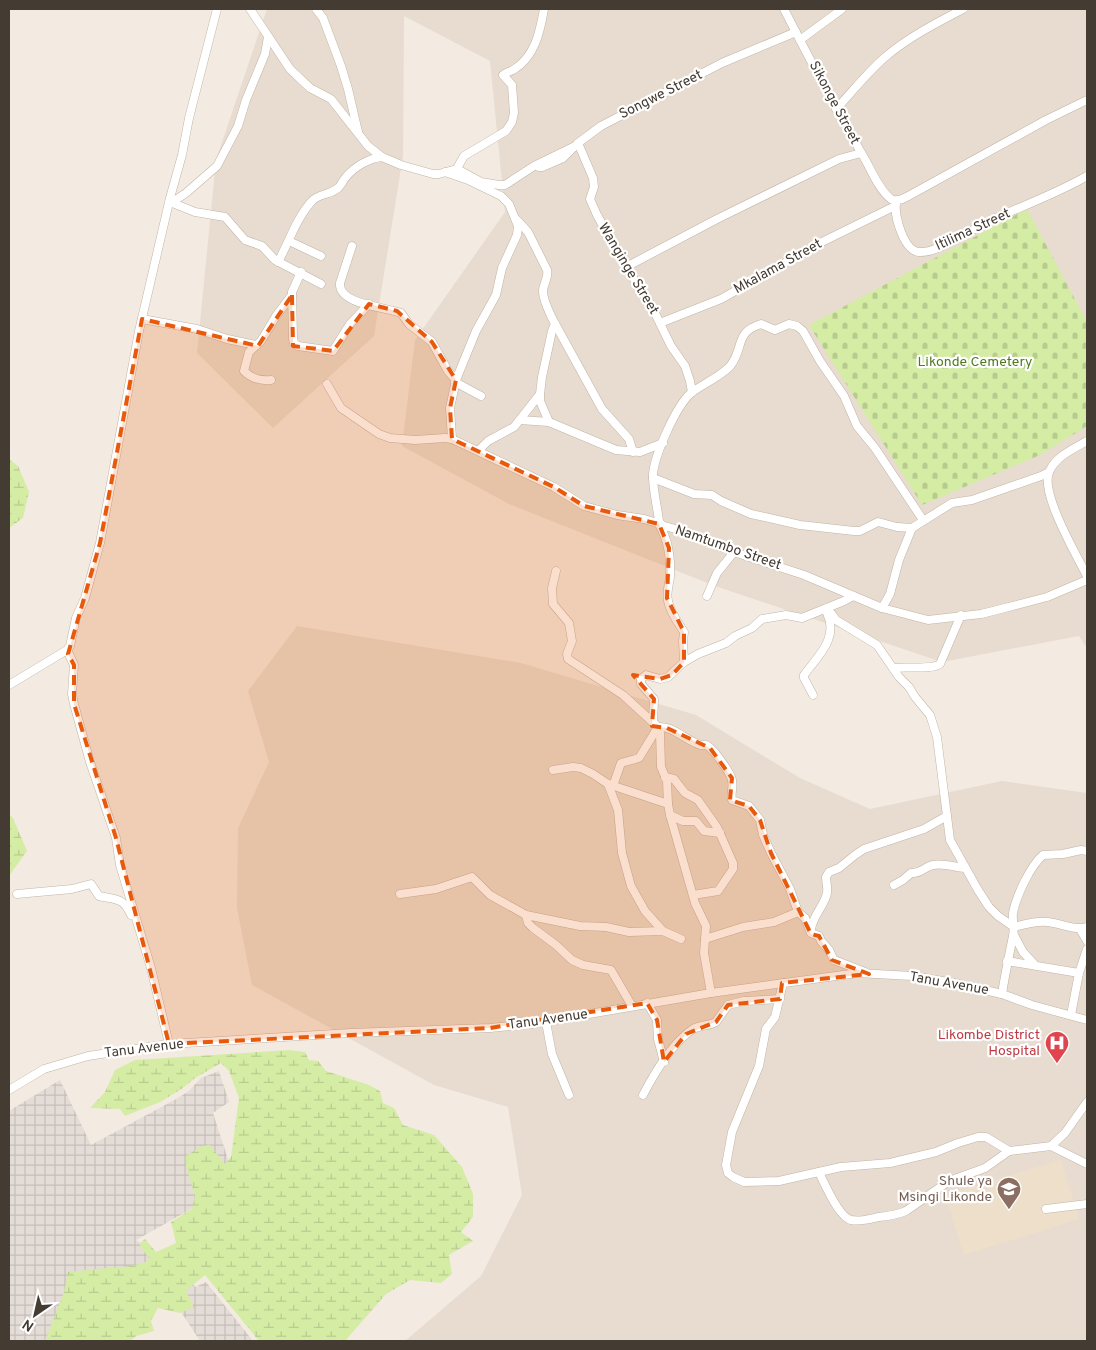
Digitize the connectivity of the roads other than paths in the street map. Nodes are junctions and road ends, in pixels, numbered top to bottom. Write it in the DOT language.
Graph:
graph roads {
  1 [pos="217,9"];
  2 [pos="250,9"];
  3 [pos="316,9"];
  4 [pos="544,9"];
  5 [pos="784,9"];
  6 [pos="842,9"];
  7 [pos="963,9"];
  8 [pos="796,32"];
  9 [pos="268,37"];
  10 [pos="800,40"];
  11 [pos="1087,100"];
  12 [pos="836,109"];
  13 [pos="358,134"];
  14 [pos="575,145"];
  15 [pos="861,153"];
  16 [pos="382,157"];
  17 [pos="456,170"];
  18 [pos="445,172"];
  19 [pos="1084,178"];
  20 [pos="1087,187"];
  21 [pos="170,202"];
  22 [pos="896,203"];
  23 [pos="516,219"];
  24 [pos="289,240"];
  25 [pos="352,246"];
  26 [pos="322,256"];
  27 [pos="278,262"];
  28 [pos="626,267"];
  29 [pos="301,272"];
  30 [pos="321,284"];
  31 [pos="292,295"];
  32 [pos="369,304"];
  33 [pos="142,319"];
  34 [pos="660,323"];
  35 [pos="555,324"];
  36 [pos="256,346"];
  37 [pos="271,380"];
  38 [pos="456,381"];
  39 [pos="327,384"];
  40 [pos="692,392"];
  41 [pos="540,394"];
  42 [pos="481,396"];
  43 [pos="520,420"];
  44 [pos="549,422"];
  45 [pos="452,439"];
  46 [pos="1087,441"];
  47 [pos="663,443"];
  48 [pos="478,451"];
  49 [pos="633,452"];
  50 [pos="1049,472"];
  51 [pos="653,478"];
  52 [pos="923,520"];
  53 [pos="660,524"];
  54 [pos="912,528"];
  55 [pos="734,552"];
  56 [pos="556,571"];
  57 [pos="1087,576"];
  58 [pos="1087,580"];
  59 [pos="832,586"];
  60 [pos="707,596"];
  61 [pos="853,596"];
  62 [pos="838,604"];
  63 [pos="826,608"];
  64 [pos="882,608"];
  65 [pos="961,615"];
  66 [pos="67,650"];
  67 [pos="684,662"];
  68 [pos="893,668"];
  69 [pos="9,685"];
  70 [pos="813,695"];
  71 [pos="655,724"];
  72 [pos="552,770"];
  73 [pos="665,777"];
  74 [pos="611,785"];
  75 [pos="668,804"];
  76 [pos="670,815"];
  77 [pos="947,816"];
  78 [pos="720,832"];
  79 [pos="1087,851"];
  80 [pos="965,868"];
  81 [pos="894,885"];
  82 [pos="16,894"];
  83 [pos="400,894"];
  84 [pos="693,895"];
  85 [pos="798,912"];
  86 [pos="526,915"];
  87 [pos="137,922"];
  88 [pos="1084,928"];
  89 [pos="810,929"];
  90 [pos="663,931"];
  91 [pos="1014,931"];
  92 [pos="681,939"];
  93 [pos="705,939"];
  94 [pos="1087,941"];
  95 [pos="1087,949"];
  96 [pos="1007,961"];
  97 [pos="1085,965"];
  98 [pos="1036,966"];
  99 [pos="869,974"];
  100 [pos="1079,976"];
  101 [pos="1087,980"];
  102 [pos="783,983"];
  103 [pos="711,993"];
  104 [pos="1002,994"];
  105 [pos="780,999"];
  106 [pos="647,1003"];
  107 [pos="632,1006"];
  108 [pos="1071,1015"];
  109 [pos="1087,1020"];
  110 [pos="546,1022"];
  111 [pos="169,1044"];
  112 [pos="664,1062"];
  113 [pos="9,1090"];
  114 [pos="569,1095"];
  115 [pos="643,1095"];
  116 [pos="1087,1102"];
  117 [pos="1051,1146"];
  118 [pos="1009,1151"];
  119 [pos="1087,1164"];
  120 [pos="819,1172"];
  121 [pos="1087,1204"];
  122 [pos="1046,1209"];
  1 -- 21 [label="street"];
  2 -- 9 [label="street"];
  3 -- 13 [label="street"];
  4 -- 17 [label="street"];
  5 -- 8 [label="street, Sikonge Street"];
  6 -- 10 [label="street"];
  7 -- 12 [label="street"];
  8 -- 10 [label="street, Sikonge Street"];
  8 -- 14 [label="street, Songwe Street"];
  9 -- 13 [label="street"];
  9 -- 21 [label="street"];
  10 -- 12 [label="street, Sikonge Street"];
  11 -- 22 [label="street, Mkalama Street"];
  12 -- 15 [label="street, Sikonge Street"];
  13 -- 16 [label="street"];
  14 -- 17 [label="street, Songwe Street"];
  14 -- 28 [label="street, Wanginge Street"];
  15 -- 22 [label="street, Sikonge Street"];
  15 -- 28 [label="street"];
  16 -- 18 [label="street"];
  16 -- 24 [label="street"];
  17 -- 18 [label="street"];
  18 -- 23 [label="street"];
  19 -- 20 [label="street, Itilima Street"];
  19 -- 22 [label="street, Itilima Street"];
  21 -- 27 [label="street"];
  21 -- 33 [label="street"];
  22 -- 34 [label="street, Mkalama Street"];
  23 -- 35 [label="street"];
  23 -- 38 [label="street"];
  24 -- 26 [label="street"];
  24 -- 27 [label="street"];
  25 -- 32 [label="street"];
  27 -- 29 [label="street"];
  28 -- 34 [label="street, Wanginge Street"];
  29 -- 30 [label="street"];
  29 -- 31 [label="street"];
  31 -- 32 [label="street"];
  31 -- 36 [label="street"];
  32 -- 38 [label="street"];
  33 -- 36 [label="street"];
  33 -- 66 [label="street"];
  34 -- 40 [label="street, Wanginge Street"];
  35 -- 41 [label="street"];
  35 -- 49 [label="street"];
  36 -- 37 [label="street"];
  38 -- 42 [label="street"];
  38 -- 45 [label="street"];
  39 -- 45 [label="street"];
  40 -- 47 [label="street, Namtumbo Street"];
  40 -- 52 [label="street, Namtumbo Street"];
  41 -- 43 [label="street"];
  41 -- 44 [label="street"];
  43 -- 44 [label="street"];
  43 -- 48 [label="street"];
  44 -- 49 [label="street"];
  45 -- 48 [label="street"];
  46 -- 50 [label="street"];
  47 -- 49 [label="street"];
  47 -- 51 [label="street, Namtumbo Street"];
  48 -- 53 [label="street"];
  50 -- 52 [label="street"];
  50 -- 57 [label="street"];
  51 -- 53 [label="street, Namtumbo Street"];
  51 -- 54 [label="street"];
  52 -- 54 [label="street"];
  53 -- 55 [label="street, Namtumbo Street"];
  53 -- 67 [label="street"];
  54 -- 64 [label="street"];
  55 -- 59 [label="street, Namtumbo Street"];
  55 -- 60 [label="street"];
  56 -- 71 [label="street"];
  58 -- 65 [label="street, Namtumbo Street"];
  59 -- 61 [label="street, Namtumbo Street"];
  59 -- 62 [label="street"];
  61 -- 62 [label="street"];
  61 -- 64 [label="street, Namtumbo Street"];
  62 -- 63 [label="street"];
  63 -- 67 [label="street"];
  63 -- 68 [label="street"];
  63 -- 70 [label="street"];
  64 -- 65 [label="street, Namtumbo Street"];
  65 -- 68 [label="street"];
  66 -- 69 [label="street"];
  66 -- 87 [label="street"];
  67 -- 71 [label="street"];
  68 -- 77 [label="street"];
  71 -- 73 [label="street"];
  71 -- 74 [label="street"];
  71 -- 85 [label="street"];
  72 -- 74 [label="street"];
  73 -- 75 [label="street"];
  73 -- 78 [label="street"];
  74 -- 75 [label="street"];
  74 -- 90 [label="street"];
  75 -- 76 [label="street"];
  76 -- 78 [label="street"];
  76 -- 84 [label="street"];
  77 -- 80 [label="street"];
  77 -- 89 [label="street"];
  78 -- 84 [label="street"];
  79 -- 91 [label="street"];
  80 -- 81 [label="street"];
  80 -- 91 [label="street"];
  82 -- 87 [label="street"];
  83 -- 86 [label="street"];
  84 -- 93 [label="street"];
  85 -- 89 [label="street"];
  85 -- 93 [label="street"];
  86 -- 90 [label="street"];
  86 -- 107 [label="street"];
  87 -- 111 [label="street"];
  88 -- 91 [label="street"];
  88 -- 94 [label="street"];
  89 -- 99 [label="street"];
  90 -- 92 [label="street"];
  91 -- 96 [label="street"];
  91 -- 98 [label="street"];
  93 -- 103 [label="street"];
  95 -- 97 [label="street"];
  96 -- 98 [label="street"];
  96 -- 104 [label="street"];
  97 -- 100 [label="street"];
  98 -- 100 [label="street"];
  99 -- 102 [label="street, Tanu Avenue"];
  99 -- 104 [label="street, Tanu Avenue"];
  100 -- 101 [label="street"];
  100 -- 108 [label="street"];
  102 -- 103 [label="street, Tanu Avenue"];
  102 -- 105 [label="street"];
  103 -- 106 [label="street, Tanu Avenue"];
  104 -- 108 [label="street, Tanu Avenue"];
  105 -- 112 [label="street"];
  105 -- 120 [label="street"];
  106 -- 107 [label="street, Tanu Avenue"];
  106 -- 112 [label="street"];
  107 -- 110 [label="street, Tanu Avenue"];
  108 -- 109 [label="street, Tanu Avenue"];
  110 -- 111 [label="street, Tanu Avenue"];
  110 -- 114 [label="street"];
  111 -- 113 [label="street, Tanu Avenue"];
  112 -- 115 [label="street"];
  116 -- 117 [label="street"];
  117 -- 118 [label="street"];
  117 -- 119 [label="street"];
  118 -- 120 [label="street"];
  118 -- 120 [label="street"];
  121 -- 122 [label="street"];
}
